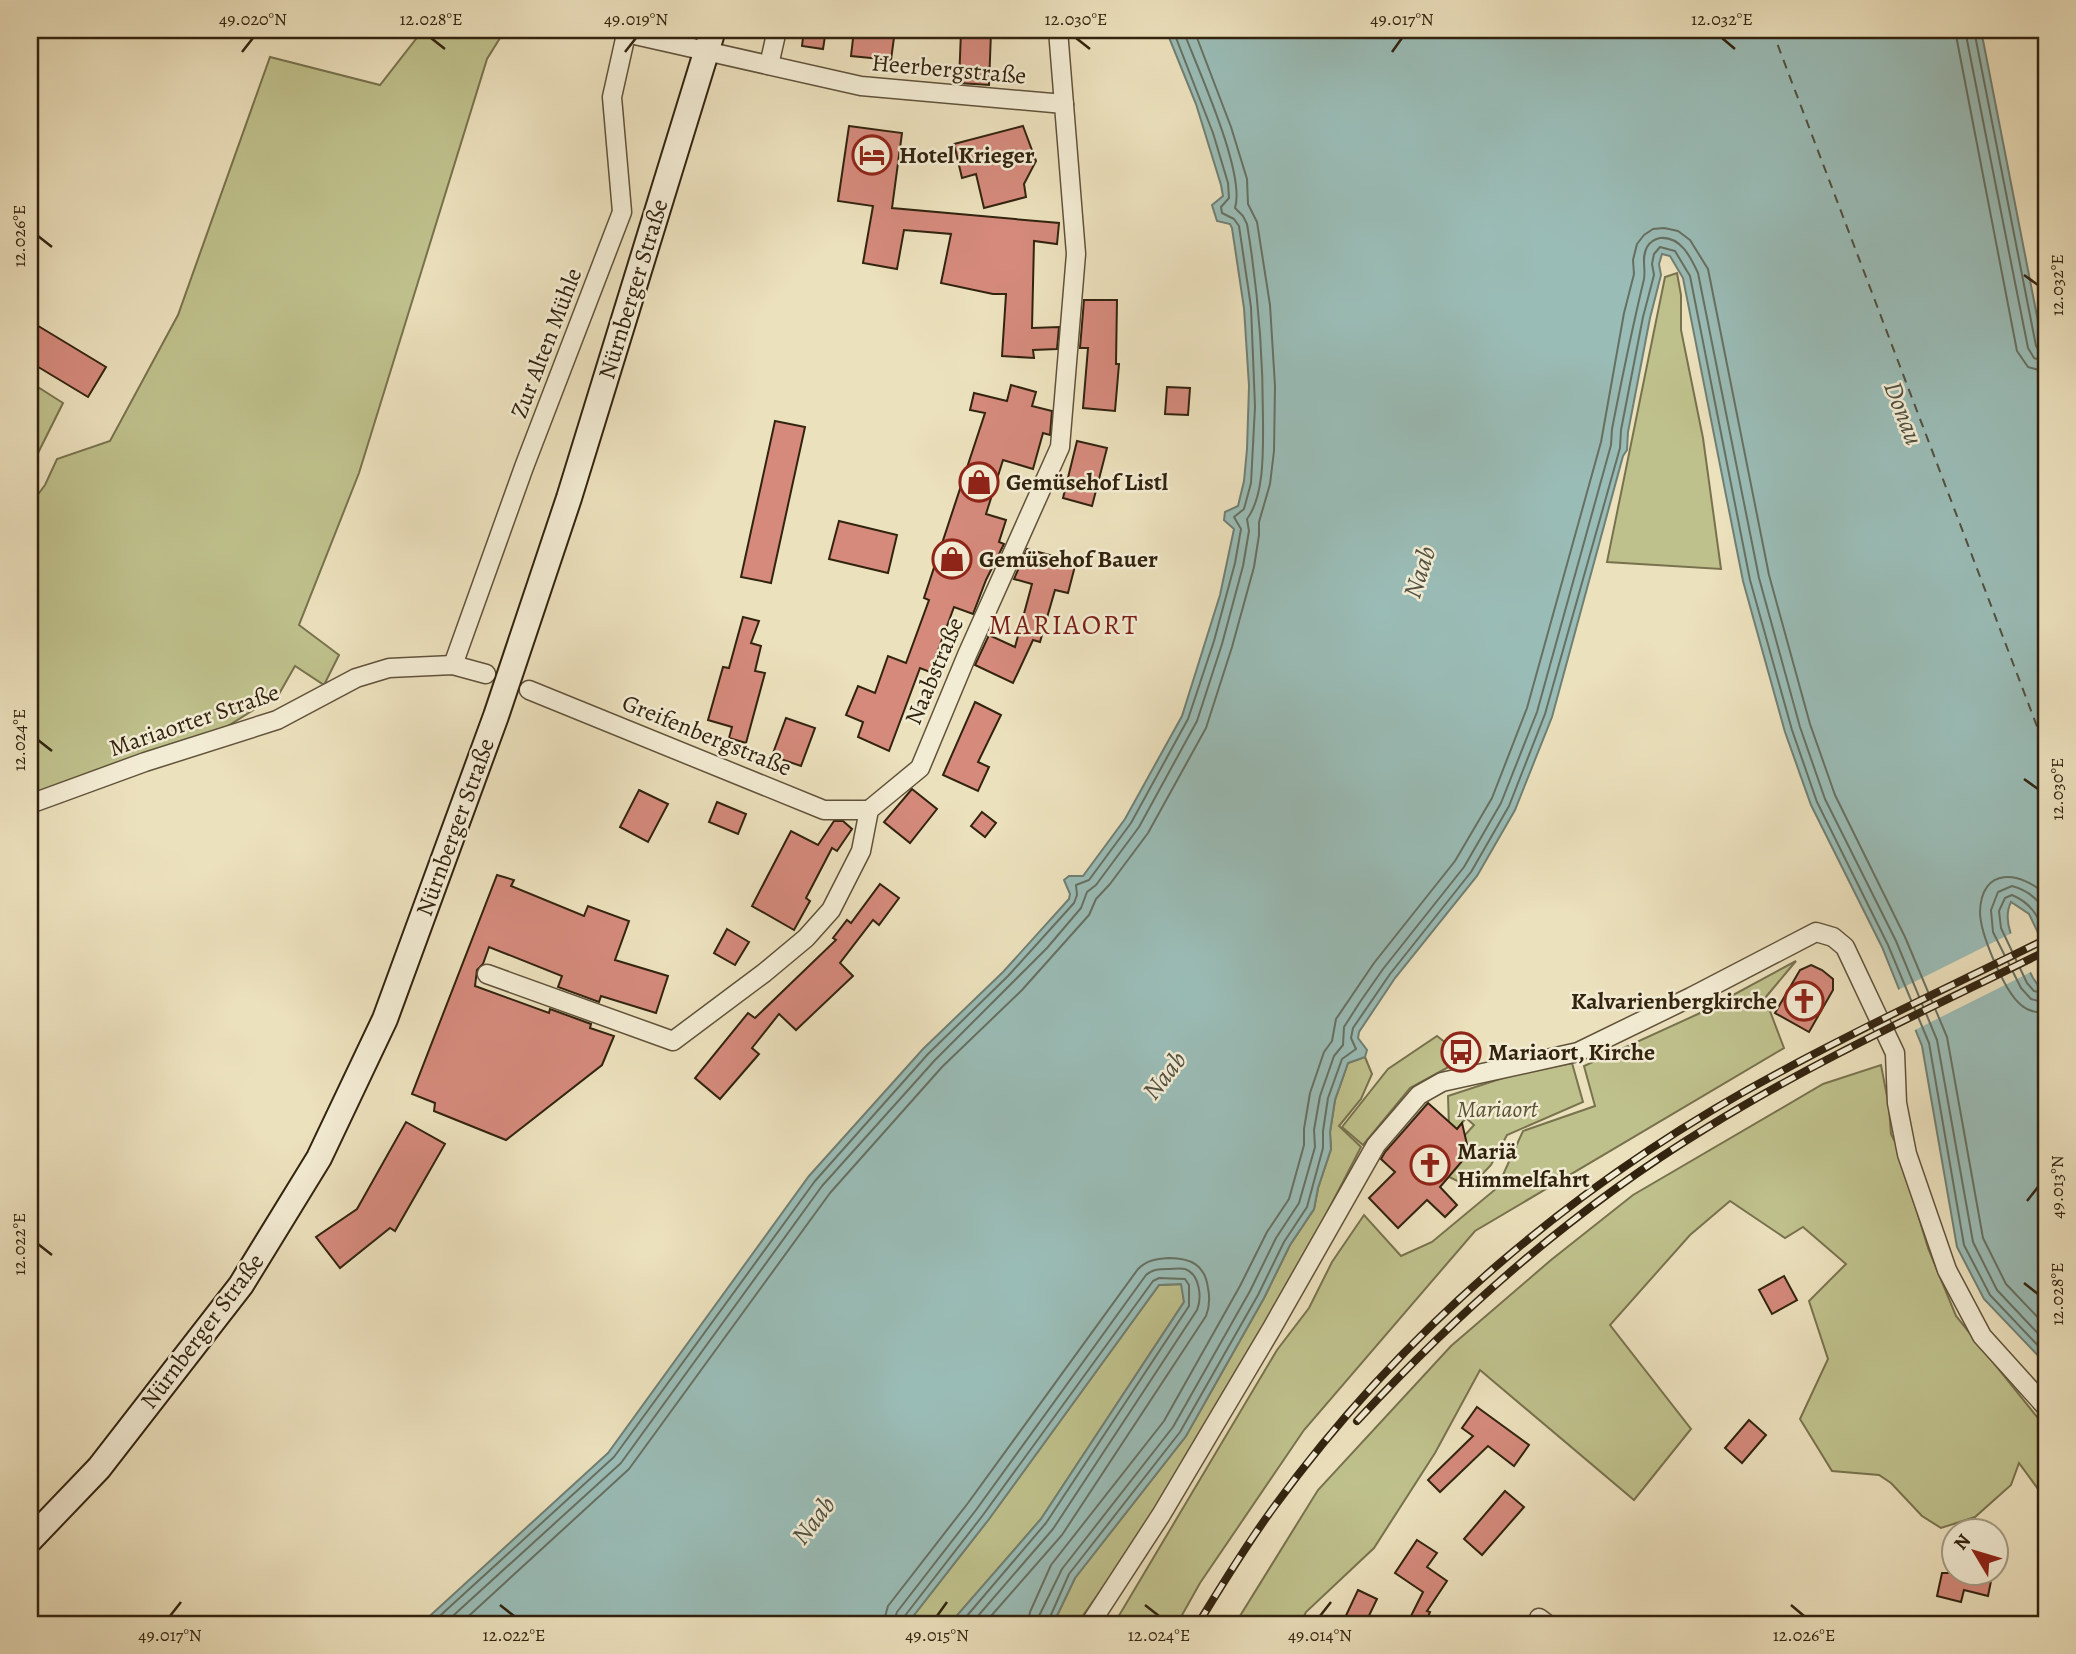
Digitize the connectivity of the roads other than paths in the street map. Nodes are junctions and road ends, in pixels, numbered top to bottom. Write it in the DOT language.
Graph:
graph roads {
  1 [pos="777,30"];
  2 [pos="1058,30"];
  3 [pos="627,32"];
  4 [pos="710,40"];
  5 [pos="769,65"];
  6 [pos="1064,104"];
  7 [pos="453,665"];
  8 [pos="486,674"];
  9 [pos="529,690"];
  10 [pos="30,804"];
  11 [pos="869,810"];
  12 [pos="486,974"];
  13 [pos="2046,1407"];
  14 [pos="30,1540"];
  15 [pos="1090,1624"];
  1 -- 5 [label="street"];
  2 -- 6 [label="street, Naabstraße"];
  3 -- 4 [label="street, Heerbergstraße"];
  3 -- 7 [label="street, Zur Alten Mühle"];
  4 -- 5 [label="street, Heerbergstraße"];
  4 -- 14 [label="main road, Nürnberger Straße"];
  5 -- 6 [label="street, Heerbergstraße"];
  6 -- 11 [label="street, Naabstraße"];
  7 -- 8 [label="street"];
  7 -- 10 [label="street, Mariaorter Straße"];
  9 -- 11 [label="street, Greifenbergstraße"];
  11 -- 12 [label="street"];
  13 -- 15 [label="street"];
}
